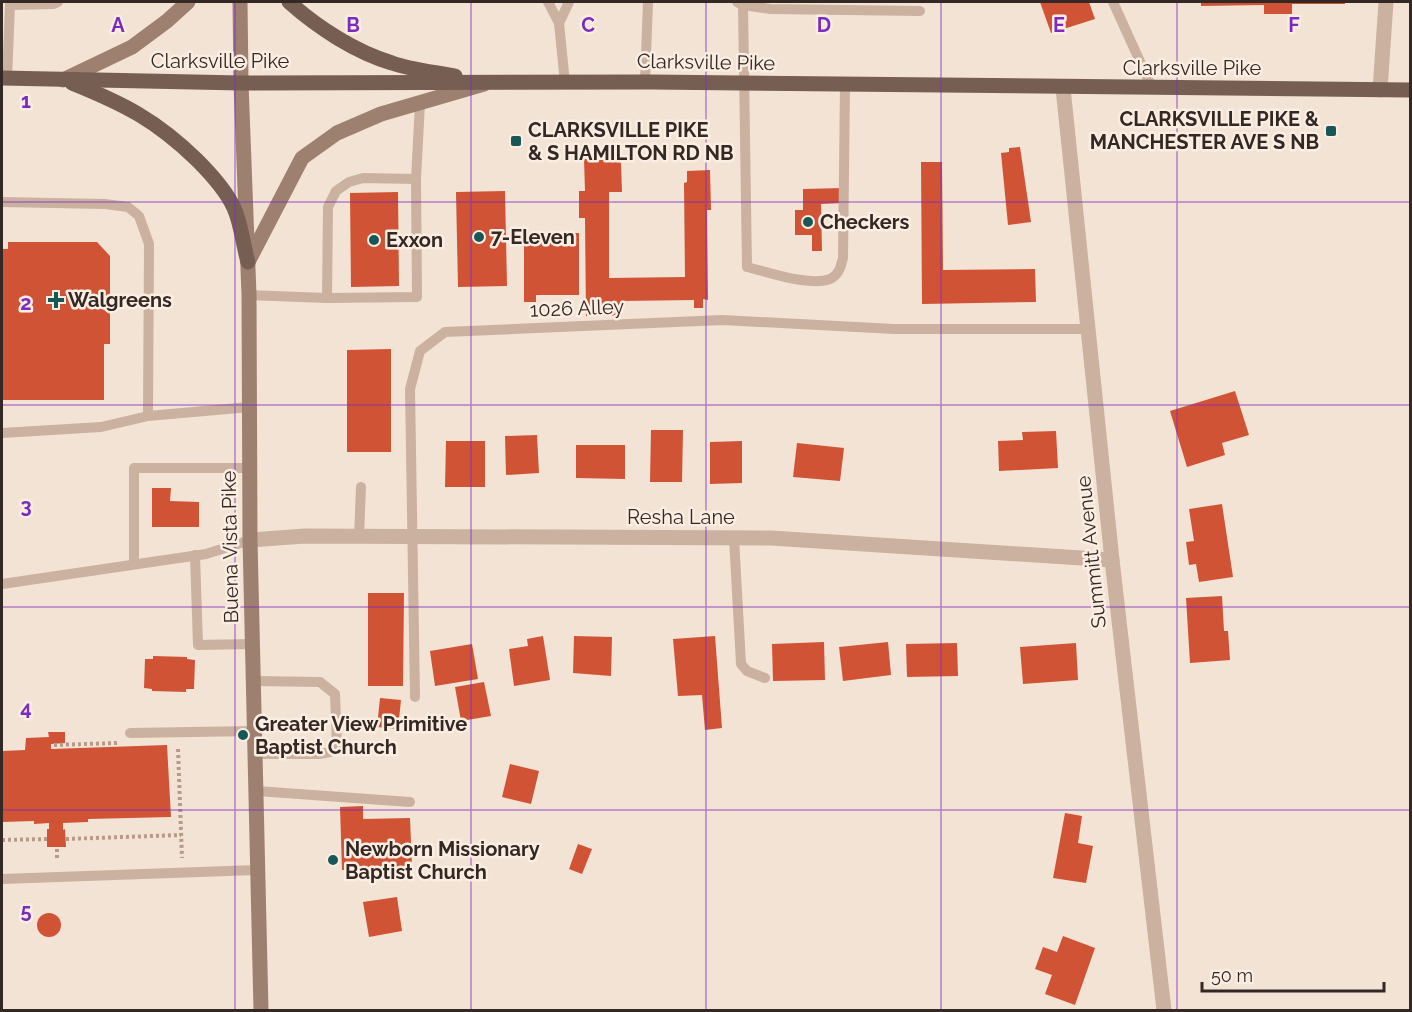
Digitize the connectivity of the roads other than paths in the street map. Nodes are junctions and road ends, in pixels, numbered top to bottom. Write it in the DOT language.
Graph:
graph roads {
  1 [pos="58,2"];
  2 [pos="188,2"];
  3 [pos="240,2"];
  4 [pos="290,2"];
  5 [pos="548,2"];
  6 [pos="568,2"];
  7 [pos="648,2"];
  8 [pos="1113,2"];
  9 [pos="1386,2"];
  10 [pos="740,3"];
  11 [pos="920,11"];
  12 [pos="559,23"];
  13 [pos="4,78"];
  14 [pos="63,80"];
  15 [pos="491,82"];
  16 [pos="565,82"];
  17 [pos="645,82"];
  18 [pos="241,83"];
  19 [pos="744,83"];
  20 [pos="845,85"];
  21 [pos="1063,88"];
  22 [pos="1152,88"];
  23 [pos="1380,90"];
  24 [pos="1410,90"];
  25 [pos="420,103"];
  26 [pos="416,178"];
  27 [pos="2,202"];
  28 [pos="248,262"];
  29 [pos="249,295"];
  30 [pos="327,298"];
  31 [pos="1089,329"];
  32 [pos="250,407"];
  33 [pos="148,416"];
  34 [pos="2,433"];
  35 [pos="250,468"];
  36 [pos="361,487"];
  37 [pos="359,537"];
  38 [pos="411,538"];
  39 [pos="734,538"];
  40 [pos="250,540"];
  41 [pos="195,555"];
  42 [pos="1112,560"];
  43 [pos="134,564"];
  44 [pos="2,584"];
  45 [pos="253,644"];
  46 [pos="765,678"];
  47 [pos="254,681"];
  48 [pos="415,697"];
  49 [pos="255,731"];
  50 [pos="130,733"];
  51 [pos="255,754"];
  52 [pos="257,790"];
  53 [pos="410,802"];
  54 [pos="258,870"];
  55 [pos="2,879"];
  56 [pos="261,1011"];
  57 [pos="1164,1011"];
  1 -- 13 [label="lane"];
  2 -- 14 [label="main road"];
  3 -- 18 [label="main road, Buena Vista Pike"];
  4 -- 15 [label="main road"];
  5 -- 12 [label="lane"];
  6 -- 12 [label="lane"];
  7 -- 17 [label="lane"];
  8 -- 22 [label="lane"];
  9 -- 23 [label="street"];
  10 -- 11 [label="lane"];
  10 -- 19 [label="lane"];
  12 -- 16 [label="lane"];
  13 -- 14 [label="main road, Clarksville Pike"];
  14 -- 18 [label="main road, Clarksville Pike"];
  14 -- 28 [label="main road"];
  15 -- 16 [label="main road, Clarksville Pike"];
  15 -- 18 [label="main road, Clarksville Pike"];
  15 -- 25 [label="main road"];
  16 -- 17 [label="main road, Clarksville Pike"];
  17 -- 19 [label="main road, Clarksville Pike"];
  18 -- 28 [label="main road, Buena Vista Pike"];
  19 -- 20 [label="main road, Clarksville Pike"];
  19 -- 20 [label="lane"];
  20 -- 21 [label="main road, Clarksville Pike"];
  21 -- 22 [label="main road, Clarksville Pike"];
  21 -- 31 [label="street, Summitt Avenue"];
  22 -- 23 [label="main road, Clarksville Pike"];
  23 -- 24 [label="main road, Clarksville Pike"];
  25 -- 26 [label="lane"];
  25 -- 28 [label="main road"];
  26 -- 30 [label="lane"];
  26 -- 30 [label="lane"];
  27 -- 33 [label="lane"];
  28 -- 29 [label="main road, Buena Vista Pike"];
  29 -- 30 [label="lane"];
  29 -- 32 [label="main road, Buena Vista Pike"];
  31 -- 38 [label="lane, 1026 Alley"];
  31 -- 42 [label="street, Summitt Avenue"];
  32 -- 33 [label="lane"];
  32 -- 35 [label="main road, Buena Vista Pike"];
  33 -- 34 [label="lane"];
  35 -- 40 [label="main road, Buena Vista Pike"];
  35 -- 43 [label="lane"];
  36 -- 37 [label="lane"];
  37 -- 38 [label="street, Resha Lane"];
  37 -- 40 [label="street, Resha Lane"];
  38 -- 39 [label="street, Resha Lane"];
  38 -- 48 [label="lane, 1026 Alley"];
  39 -- 42 [label="street, Resha Lane"];
  39 -- 46 [label="lane"];
  40 -- 41 [label="lane"];
  40 -- 45 [label="main road, Buena Vista Pike"];
  41 -- 43 [label="lane"];
  41 -- 45 [label="lane"];
  42 -- 57 [label="street, Summitt Avenue"];
  43 -- 44 [label="lane"];
  45 -- 47 [label="main road, Buena Vista Pike"];
  47 -- 49 [label="main road, Buena Vista Pike"];
  47 -- 51 [label="lane"];
  49 -- 50 [label="lane"];
  49 -- 51 [label="main road, Buena Vista Pike"];
  51 -- 52 [label="main road, Buena Vista Pike"];
  52 -- 53 [label="lane"];
  52 -- 54 [label="main road, Buena Vista Pike"];
  54 -- 55 [label="lane"];
  54 -- 56 [label="main road, Buena Vista Pike"];
}
